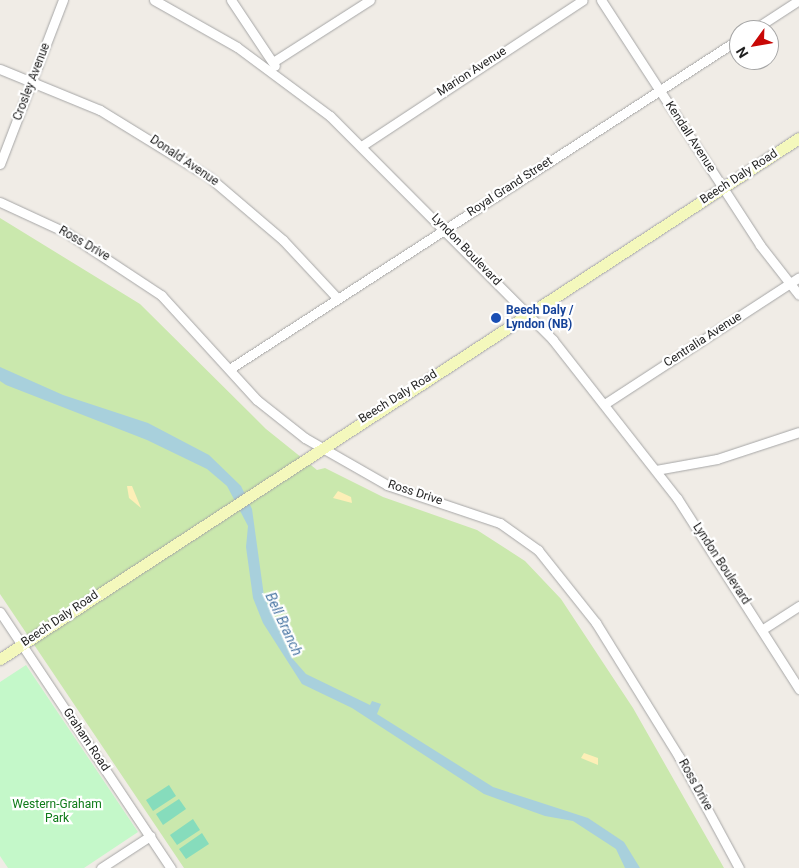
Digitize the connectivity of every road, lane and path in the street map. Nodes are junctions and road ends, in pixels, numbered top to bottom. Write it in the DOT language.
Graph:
graph roads {
  1 [pos="63,0"];
  2 [pos="154,0"];
  3 [pos="231,0"];
  4 [pos="370,0"];
  5 [pos="583,0"];
  6 [pos="601,0"];
  7 [pos="799,0"];
  8 [pos="168,3"];
  9 [pos="768,20"];
  10 [pos="729,45"];
  11 [pos="273,62"];
  12 [pos="0,70"];
  13 [pos="283,77"];
  14 [pos="32,81"];
  15 [pos="659,90"];
  16 [pos="799,138"];
  17 [pos="363,145"];
  18 [pos="0,164"];
  19 [pos="723,187"];
  20 [pos="0,202"];
  21 [pos="446,228"];
  22 [pos="799,277"];
  23 [pos="789,284"];
  24 [pos="799,295"];
  25 [pos="337,298"];
  26 [pos="528,314"];
  27 [pos="230,368"];
  28 [pos="606,403"];
  29 [pos="799,432"];
  30 [pos="322,445"];
  31 [pos="656,470"];
  32 [pos="799,606"];
  33 [pos="0,612"];
  34 [pos="763,629"];
  35 [pos="22,644"];
  36 [pos="0,659"];
  37 [pos="799,689"];
  38 [pos="150,836"];
  39 [pos="101,868"];
  40 [pos="171,868"];
  41 [pos="739,868"];
  1 -- 14 [label="street, Crosley Avenue"];
  2 -- 8 [label="street, Lyndon Boulevard"];
  3 -- 11 [label="street"];
  4 -- 11 [label="street"];
  5 -- 17 [label="street, Marion Avenue"];
  6 -- 15 [label="street, Kendall Avenue"];
  7 -- 9 [label="street"];
  8 -- 13 [label="street, Lyndon Boulevard"];
  10 -- 15 [label="street, Royal Grand Street"];
  11 -- 13 [label="street"];
  12 -- 14 [label="street, Donald Avenue"];
  13 -- 17 [label="street, Lyndon Boulevard"];
  14 -- 18 [label="street, Crosley Avenue"];
  14 -- 25 [label="street, Donald Avenue"];
  15 -- 19 [label="street, Kendall Avenue"];
  15 -- 21 [label="street, Royal Grand Street"];
  16 -- 19 [label="main road, Beech Daly Road"];
  17 -- 21 [label="street, Lyndon Boulevard"];
  19 -- 23 [label="street, Kendall Avenue"];
  19 -- 26 [label="main road, Beech Daly Road"];
  20 -- 27 [label="street, Ross Drive"];
  21 -- 25 [label="street, Royal Grand Street"];
  21 -- 26 [label="street, Lyndon Boulevard"];
  22 -- 23 [label="street, Centralia Avenue"];
  23 -- 24 [label="street, Kendall Avenue"];
  23 -- 28 [label="street, Centralia Avenue"];
  25 -- 27 [label="street, Royal Grand Street"];
  26 -- 28 [label="street, Lyndon Boulevard"];
  26 -- 30 [label="main road, Beech Daly Road"];
  27 -- 30 [label="street, Ross Drive"];
  28 -- 31 [label="street, Lyndon Boulevard"];
  29 -- 31 [label="street"];
  30 -- 35 [label="main road, Beech Daly Road"];
  30 -- 41 [label="street, Ross Drive"];
  31 -- 34 [label="street, Lyndon Boulevard"];
  32 -- 34 [label="street"];
  33 -- 35 [label="street, Graham Road"];
  34 -- 37 [label="street, Lyndon Boulevard"];
  35 -- 36 [label="main road, Beech Daly Road"];
  35 -- 38 [label="street, Graham Road"];
  38 -- 39 [label="street"];
  38 -- 40 [label="street, Graham Road"];
}
